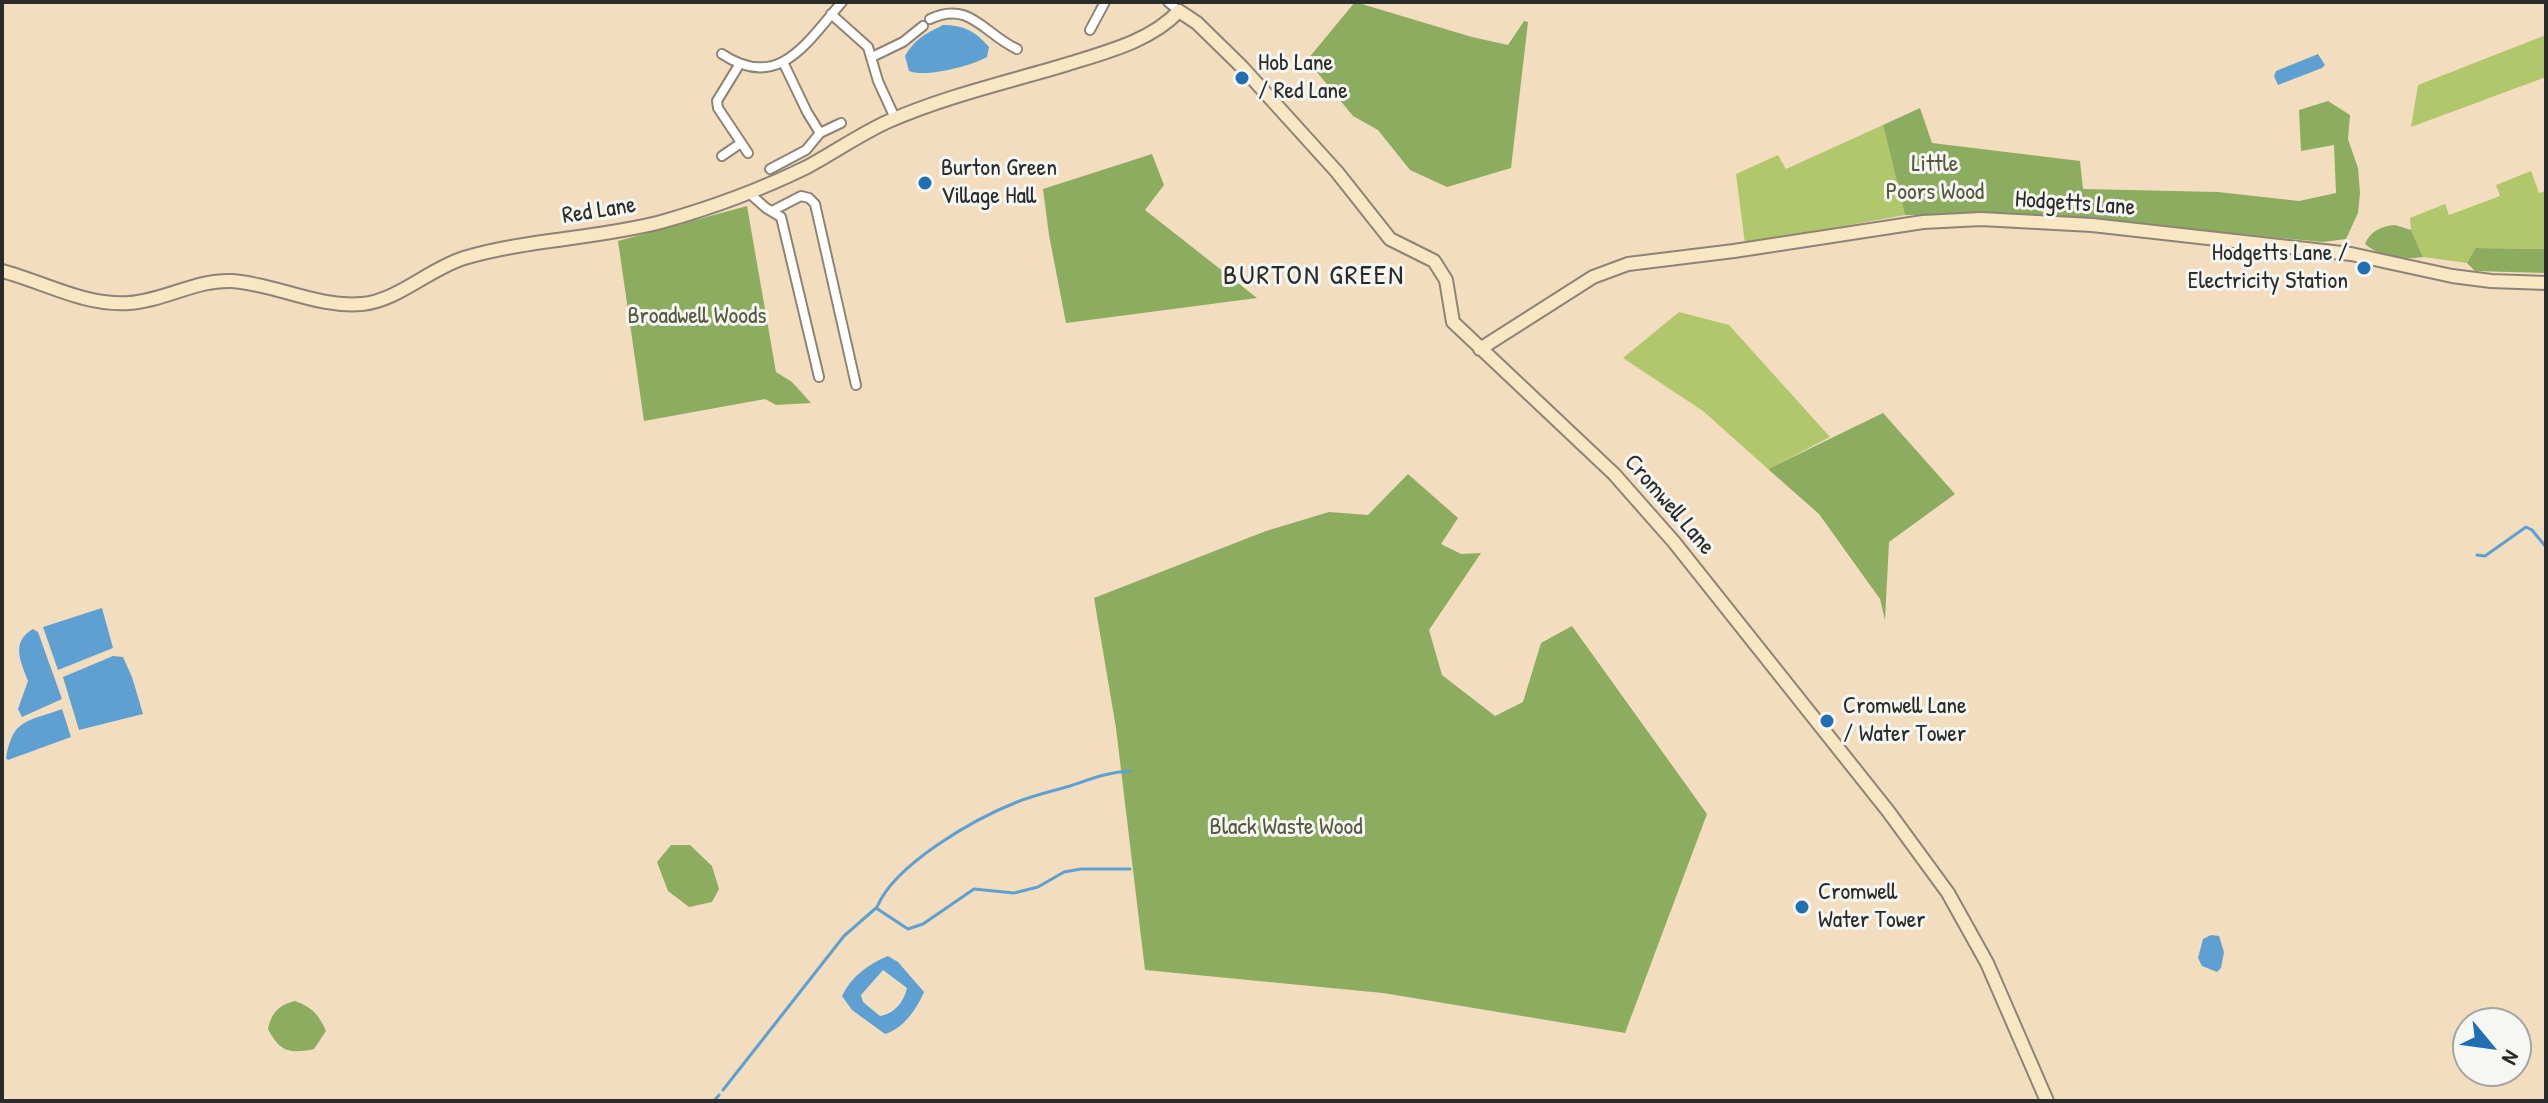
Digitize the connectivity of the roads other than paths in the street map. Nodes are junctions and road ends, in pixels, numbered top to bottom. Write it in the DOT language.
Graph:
graph roads {
  1 [pos="842,2"];
  2 [pos="1105,2"];
  3 [pos="1168,2"];
  4 [pos="951,7"];
  5 [pos="1179,11"];
  6 [pos="831,14"];
  7 [pos="1090,30"];
  8 [pos="1017,49"];
  9 [pos="722,54"];
  10 [pos="872,57"];
  11 [pos="784,64"];
  12 [pos="739,65"];
  13 [pos="895,118"];
  14 [pos="841,123"];
  15 [pos="820,133"];
  16 [pos="741,143"];
  17 [pos="748,153"];
  18 [pos="722,156"];
  19 [pos="770,169"];
  20 [pos="749,193"];
  21 [pos="772,211"];
  22 [pos="2,271"];
  23 [pos="2546,283"];
  24 [pos="1480,349"];
  25 [pos="819,377"];
  26 [pos="856,385"];
  27 [pos="2047,1101"];
  1 -- 6 [label="street"];
  2 -- 7 [label="street"];
  3 -- 5 [label="street"];
  4 -- 8 [label="street"];
  4 -- 10 [label="street"];
  5 -- 13 [label="street, Red Lane"];
  5 -- 24 [label="street, Cromwell Lane"];
  6 -- 10 [label="street"];
  6 -- 11 [label="street"];
  9 -- 12 [label="street"];
  10 -- 13 [label="street"];
  11 -- 12 [label="street"];
  11 -- 15 [label="street"];
  12 -- 16 [label="street"];
  13 -- 20 [label="street, Red Lane"];
  14 -- 15 [label="street"];
  15 -- 19 [label="street"];
  16 -- 17 [label="street"];
  16 -- 18 [label="street"];
  20 -- 21 [label="street"];
  20 -- 22 [label="street, Red Lane"];
  21 -- 25 [label="street"];
  21 -- 26 [label="street"];
  23 -- 24 [label="street, Hodgetts Lane"];
  24 -- 27 [label="street, Cromwell Lane"];
}
